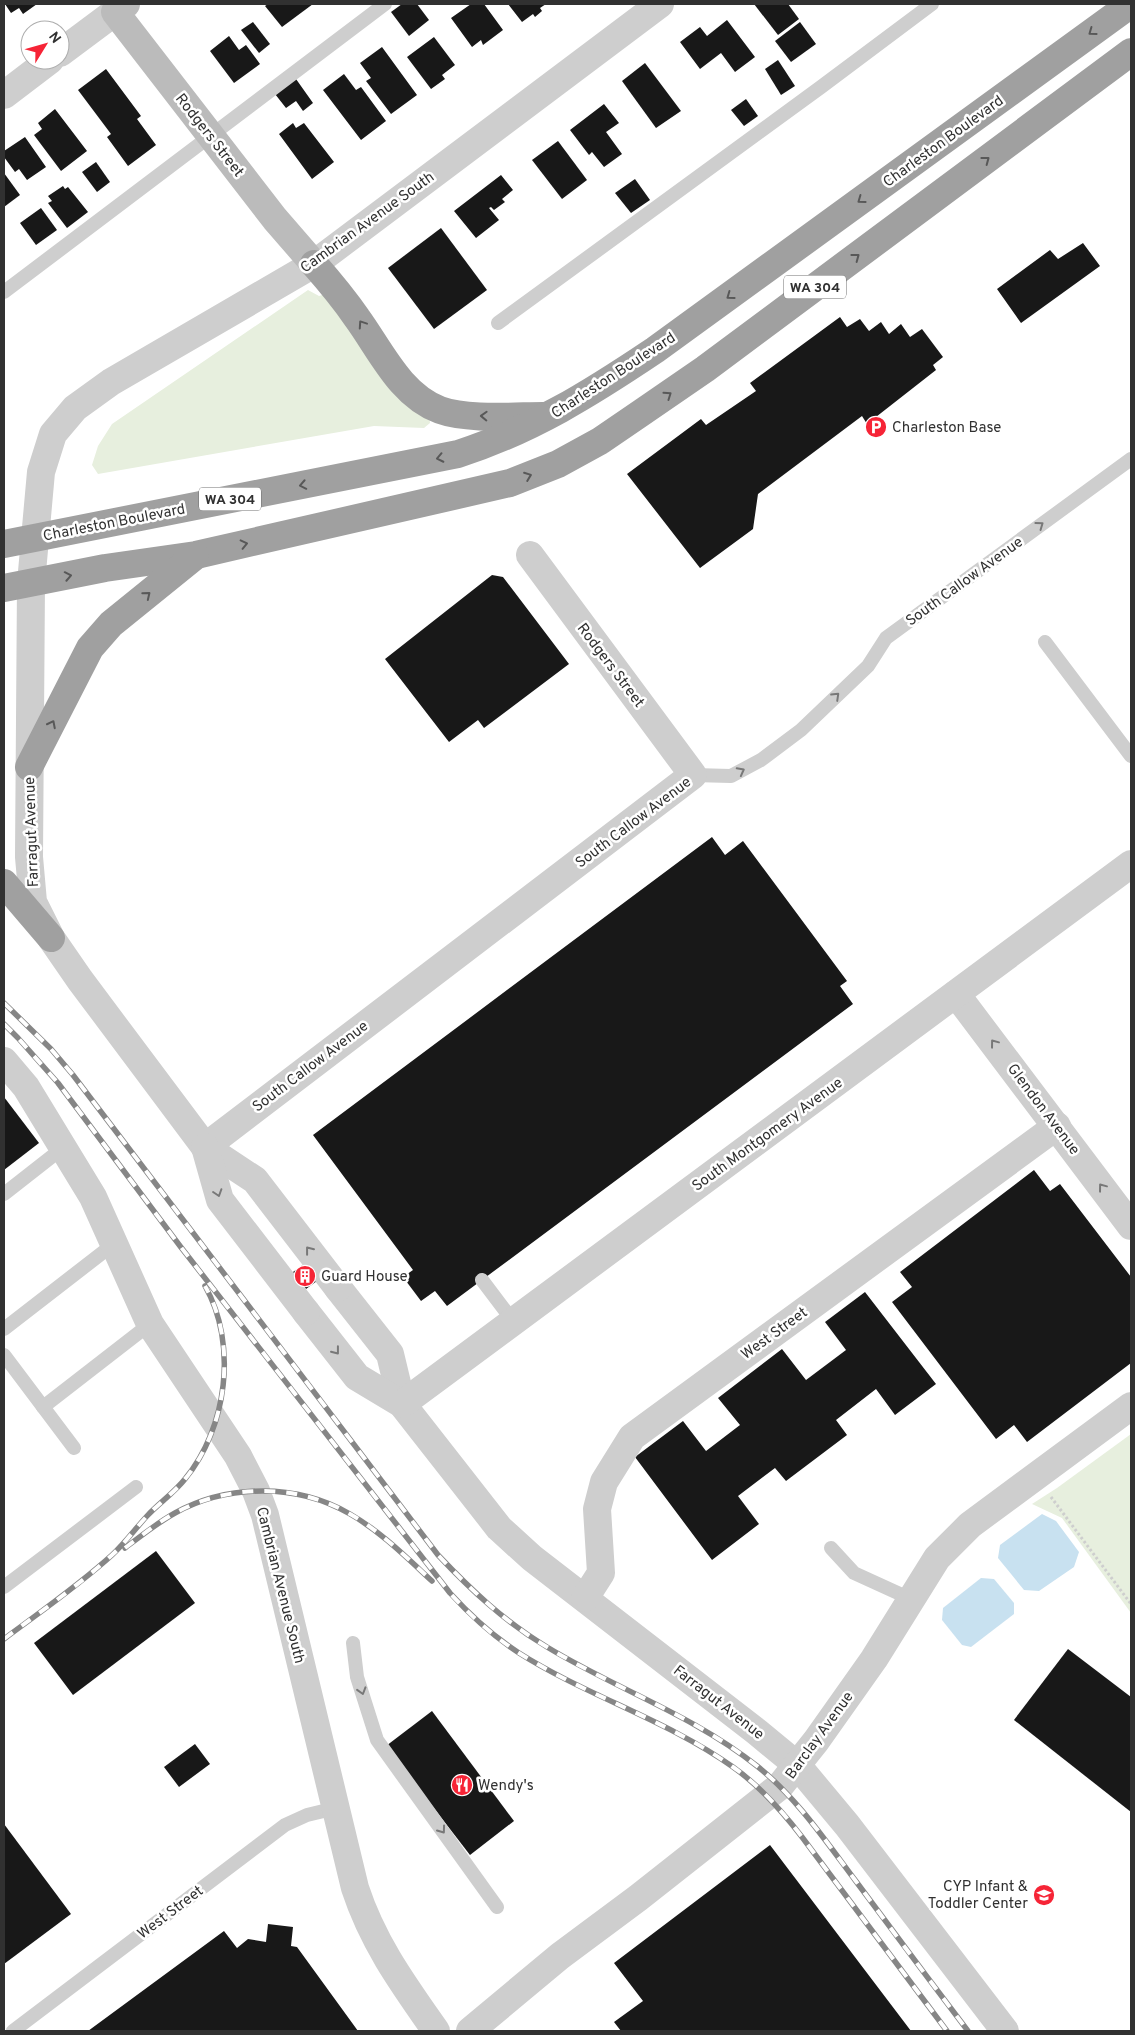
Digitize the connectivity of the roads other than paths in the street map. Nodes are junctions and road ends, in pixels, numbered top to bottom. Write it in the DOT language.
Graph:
graph roads {
  1 [pos="385,4"];
  2 [pos="660,4"];
  3 [pos="932,4"];
  4 [pos="1131,4"];
  5 [pos="116,7"];
  6 [pos="70,45"];
  7 [pos="1131,52"];
  8 [pos="37,70"];
  9 [pos="4,95"];
  10 [pos="209,135"];
  11 [pos="314,264"];
  12 [pos="4,292"];
  13 [pos="498,324"];
  14 [pos="550,415"];
  15 [pos="1131,458"];
  16 [pos="36,537"];
  17 [pos="4,544"];
  18 [pos="196,555"];
  19 [pos="530,555"];
  20 [pos="31,583"];
  21 [pos="4,588"];
  22 [pos="1045,642"];
  23 [pos="1131,756"];
  24 [pos="29,767"];
  25 [pos="693,775"];
  26 [pos="1131,864"];
  27 [pos="4,883"];
  28 [pos="51,938"];
  29 [pos="956,994"];
  30 [pos="4,1061"];
  31 [pos="1057,1126"];
  32 [pos="205,1146"];
  33 [pos="64,1147"];
  34 [pos="4,1194"];
  35 [pos="1131,1226"];
  36 [pos="115,1244"];
  37 [pos="482,1280"];
  38 [pos="513,1320"];
  39 [pos="150,1324"];
  40 [pos="4,1329"];
  41 [pos="4,1355"];
  42 [pos="402,1404"];
  43 [pos="1131,1406"];
  44 [pos="43,1407"];
  45 [pos="74,1448"];
  46 [pos="136,1487"];
  47 [pos="831,1548"];
  48 [pos="4,1587"];
  49 [pos="585,1598"];
  50 [pos="911,1599"];
  51 [pos="353,1643"];
  52 [pos="798,1765"];
  53 [pos="336,1808"];
  54 [pos="497,1906"];
  55 [pos="13,2031"];
  56 [pos="436,2031"];
  57 [pos="470,2031"];
  58 [pos="1005,2031"];
  1 -- 10 [label="lane"];
  2 -- 11 [label="street, Cambrian Avenue South"];
  3 -- 13 [label="lane"];
  4 -- 14 [label="highway, Charleston Boulevard / WA 304, one-way"];
  5 -- 6 [label="street"];
  5 -- 10 [label="main road, Rodgers Street"];
  18 -- 7 [label="highway, WA 304, one-way"];
  8 -- 9 [label="street"];
  10 -- 11 [label="main road, Rodgers Street"];
  10 -- 12 [label="lane"];
  14 -- 11 [label="highway, one-way"];
  11 -- 16 [label="street, Cambrian Avenue South"];
  14 -- 16 [label="highway, Charleston Boulevard / WA 304, one-way"];
  25 -- 15 [label="lane, South Callow Avenue, one-way"];
  16 -- 17 [label="highway, Charleston Boulevard / WA 304"];
  16 -- 20 [label="street, Cambrian Avenue South"];
  20 -- 18 [label="highway, WA 304, one-way"];
  24 -- 18 [label="highway, one-way"];
  19 -- 25 [label="street, Rodgers Street"];
  20 -- 21 [label="highway, WA 304"];
  20 -- 24 [label="street, Farragut Avenue"];
  22 -- 23 [label="lane"];
  24 -- 28 [label="street, Farragut Avenue"];
  25 -- 32 [label="street, South Callow Avenue"];
  26 -- 29 [label="street, South Montgomery Avenue"];
  27 -- 28 [label="highway"];
  28 -- 32 [label="street, Farragut Avenue"];
  31 -- 29 [label="street, Glendon Avenue, one-way"];
  29 -- 38 [label="street, South Montgomery Avenue"];
  30 -- 33 [label="street, Cambrian Avenue South"];
  35 -- 31 [label="street, Glendon Avenue, one-way"];
  31 -- 49 [label="street, West Street"];
  42 -- 32 [label="street, Farragut Avenue, one-way"];
  32 -- 42 [label="street, Farragut Avenue, one-way"];
  33 -- 34 [label="lane"];
  33 -- 36 [label="street, Cambrian Avenue South"];
  36 -- 39 [label="street, Cambrian Avenue South"];
  36 -- 40 [label="lane"];
  37 -- 38 [label="lane"];
  38 -- 42 [label="street, South Montgomery Avenue"];
  39 -- 44 [label="lane"];
  39 -- 53 [label="street, Cambrian Avenue South"];
  41 -- 44 [label="lane"];
  42 -- 49 [label="street, Farragut Avenue"];
  43 -- 50 [label="street, Barclay Avenue"];
  44 -- 45 [label="lane"];
  46 -- 48 [label="lane"];
  47 -- 50 [label="lane"];
  49 -- 52 [label="street, Farragut Avenue"];
  50 -- 52 [label="street, Barclay Avenue"];
  51 -- 54 [label="lane, one-way"];
  52 -- 57 [label="street, Barclay Avenue"];
  52 -- 58 [label="street, Farragut Avenue"];
  53 -- 55 [label="lane, West Street"];
  53 -- 56 [label="street, Cambrian Avenue South"];
}
